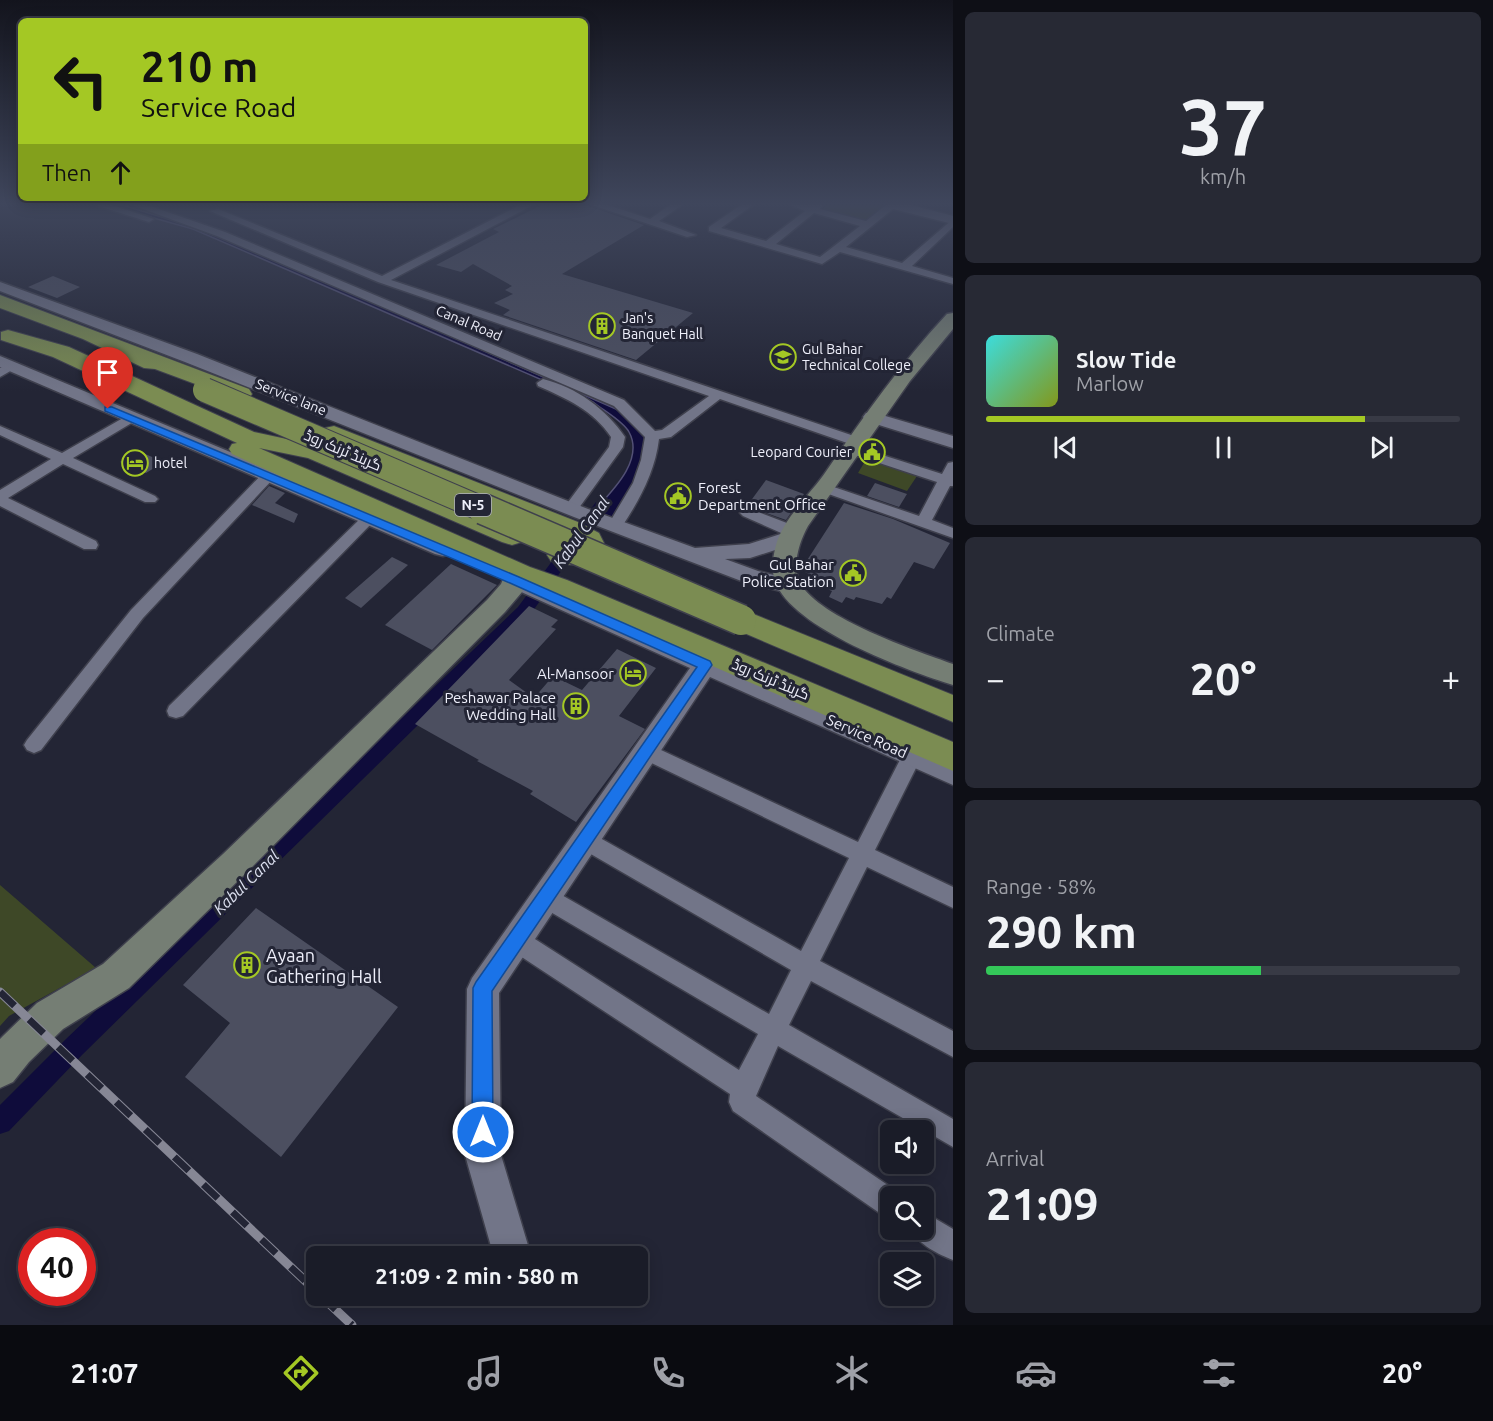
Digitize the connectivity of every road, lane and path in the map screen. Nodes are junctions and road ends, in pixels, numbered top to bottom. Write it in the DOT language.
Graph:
graph roads {
  1 [pos="270,267"];
  2 [pos="298,267"];
  3 [pos="350,267"];
  4 [pos="408,267"];
  5 [pos="908,267"];
  6 [pos="382,280"];
  7 [pos="953,281"];
  8 [pos="0,286"];
  9 [pos="0,301"];
  10 [pos="953,318"];
  11 [pos="98,331"];
  12 [pos="4,334"];
  13 [pos="132,353"];
  14 [pos="4,366"];
  15 [pos="719,394"];
  16 [pos="872,417"];
  17 [pos="130,418"];
  18 [pos="169,425"];
  19 [pos="0,430"];
  20 [pos="652,436"];
  21 [pos="953,442"];
  22 [pos="384,444"];
  23 [pos="853,445"];
  24 [pos="61,458"];
  25 [pos="269,475"];
  26 [pos="951,476"];
  27 [pos="494,488"];
  28 [pos="825,488"];
  29 [pos="0,498"];
  30 [pos="150,499"];
  31 [pos="576,511"];
  32 [pos="748,513"];
  33 [pos="369,518"];
  34 [pos="923,522"];
  35 [pos="612,524"];
  36 [pos="953,533"];
  37 [pos="792,535"];
  38 [pos="90,545"];
  39 [pos="691,553"];
  40 [pos="520,579"];
  41 [pos="789,586"];
  42 [pos="554,591"];
  43 [pos="705,665"];
  44 [pos="953,675"];
  45 [pos="953,709"];
  46 [pos="176,711"];
  47 [pos="34,745"];
  48 [pos="646,751"];
  49 [pos="912,756"];
  50 [pos="953,757"];
  51 [pos="953,774"];
  52 [pos="585,840"];
  53 [pos="863,854"];
  54 [pos="545,897"];
  55 [pos="953,898"];
  56 [pos="516,940"];
  57 [pos="806,966"];
  58 [pos="773,1031"];
  59 [pos="953,1045"];
  60 [pos="0,1069"];
  61 [pos="744,1088"];
  62 [pos="953,1134"];
  63 [pos="880,1196"];
  64 [pos="934,1233"];
  65 [pos="509,1246"];
  66 [pos="953,1246"];
  1 -- 31 [label="street"];
  2 -- 20 [label="street, Canal Road"];
  3 -- 6 [label="street"];
  4 -- 6 [label="street"];
  5 -- 7 [label="street"];
  6 -- 15 [label="street"];
  8 -- 11 [label="street, Service lane"];
  9 -- 11 [label="highway, گرینڈ ٹرنک روڈ / N-5"];
  10 -- 16 [label="main road"];
  11 -- 13 [label="highway, گرینڈ ٹرنک روڈ / N-5"];
  11 -- 22 [label="street, Service lane"];
  12 -- 18 [label="highway, گرینڈ ٹرنک روڈ"];
  12 -- 27 [label="highway"];
  13 -- 22 [label="highway"];
  13 -- 45 [label="highway, گرینڈ ٹرنک روڈ / N-5, bridge"];
  14 -- 17 [label="street"];
  15 -- 20 [label="street"];
  15 -- 23 [label="street"];
  16 -- 21 [label="street"];
  16 -- 23 [label="main road"];
  17 -- 18 [label="street"];
  17 -- 24 [label="street"];
  18 -- 25 [label="street"];
  18 -- 40 [label="highway, گرینڈ ٹرنک روڈ"];
  19 -- 24 [label="street"];
  20 -- 35 [label="street"];
  22 -- 27 [label="highway"];
  23 -- 26 [label="street"];
  23 -- 28 [label="main road"];
  24 -- 29 [label="street"];
  24 -- 30 [label="street"];
  25 -- 33 [label="street"];
  25 -- 47 [label="street"];
  26 -- 34 [label="street"];
  27 -- 31 [label="street"];
  28 -- 34 [label="street"];
  28 -- 37 [label="main road"];
  29 -- 38 [label="street"];
  31 -- 35 [label="street"];
  32 -- 37 [label="street"];
  33 -- 40 [label="street"];
  33 -- 46 [label="street"];
  34 -- 36 [label="street"];
  35 -- 39 [label="street"];
  37 -- 39 [label="street"];
  37 -- 41 [label="main road"];
  39 -- 41 [label="street"];
  40 -- 42 [label="highway, گرینڈ ٹرنک روڈ"];
  40 -- 60 [label="main road"];
  41 -- 44 [label="main road"];
  42 -- 43 [label="street, Service Road"];
  42 -- 50 [label="highway, گرینڈ ٹرنک روڈ"];
  43 -- 48 [label="street"];
  43 -- 49 [label="street, Service Road"];
  48 -- 52 [label="street"];
  48 -- 53 [label="street"];
  49 -- 51 [label="street, Service Road"];
  49 -- 53 [label="street"];
  52 -- 54 [label="street"];
  52 -- 57 [label="street"];
  53 -- 55 [label="street"];
  53 -- 57 [label="street"];
  54 -- 56 [label="street"];
  54 -- 58 [label="street"];
  56 -- 61 [label="street"];
  56 -- 65 [label="street"];
  57 -- 58 [label="street"];
  57 -- 59 [label="street"];
  58 -- 61 [label="street"];
  58 -- 62 [label="street"];
  61 -- 63 [label="street"];
  64 -- 66 [label="street"];
}
